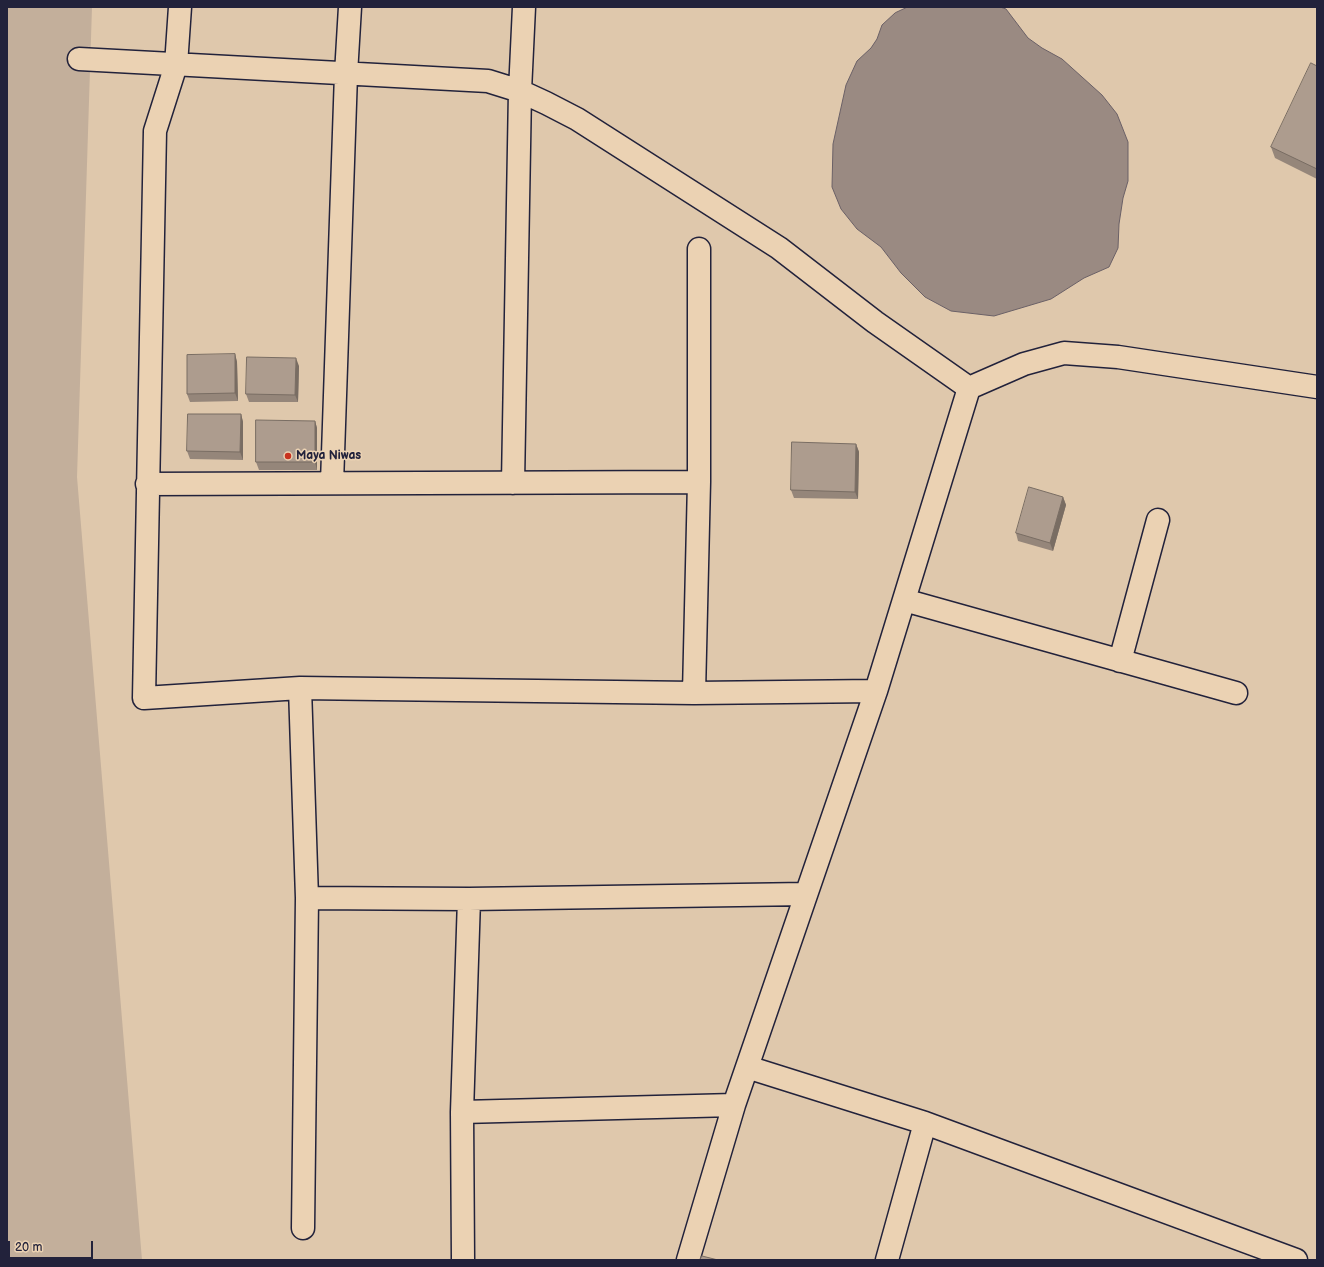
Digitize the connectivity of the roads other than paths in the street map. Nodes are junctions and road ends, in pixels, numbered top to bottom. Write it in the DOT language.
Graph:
graph roads {
  1 [pos="180,7"];
  2 [pos="350,7"];
  3 [pos="524,7"];
  4 [pos="79,59"];
  5 [pos="176,65"];
  6 [pos="346,74"];
  7 [pos="520,91"];
  8 [pos="700,249"];
  9 [pos="1317,387"];
  10 [pos="969,388"];
  11 [pos="700,482"];
  12 [pos="332,483"];
  13 [pos="513,483"];
  14 [pos="147,484"];
  15 [pos="1158,520"];
  16 [pos="904,600"];
  17 [pos="1120,661"];
  18 [pos="300,688"];
  19 [pos="876,692"];
  20 [pos="694,693"];
  21 [pos="1236,693"];
  22 [pos="806,894"];
  23 [pos="307,898"];
  24 [pos="469,899"];
  25 [pos="747,1067"];
  26 [pos="734,1105"];
  27 [pos="462,1112"];
  28 [pos="925,1123"];
  29 [pos="303,1228"];
  30 [pos="695,1258"];
  31 [pos="463,1260"];
  32 [pos="887,1260"];
  33 [pos="1294,1260"];
  1 -- 5 [label="street"];
  2 -- 6 [label="street"];
  3 -- 7 [label="street"];
  4 -- 5 [label="street"];
  5 -- 6 [label="street"];
  5 -- 14 [label="street"];
  6 -- 7 [label="street"];
  6 -- 12 [label="street"];
  7 -- 10 [label="street"];
  7 -- 13 [label="street"];
  8 -- 11 [label="street"];
  9 -- 10 [label="street"];
  10 -- 16 [label="street"];
  11 -- 13 [label="street"];
  11 -- 20 [label="street"];
  12 -- 13 [label="street"];
  12 -- 14 [label="street"];
  14 -- 18 [label="street"];
  15 -- 17 [label="street"];
  16 -- 17 [label="street"];
  16 -- 19 [label="street"];
  17 -- 21 [label="street"];
  18 -- 20 [label="street"];
  18 -- 23 [label="street"];
  19 -- 20 [label="street"];
  19 -- 22 [label="street"];
  22 -- 24 [label="street"];
  22 -- 25 [label="street"];
  23 -- 24 [label="street"];
  23 -- 29 [label="street"];
  24 -- 27 [label="street"];
  25 -- 26 [label="street"];
  25 -- 28 [label="street"];
  26 -- 27 [label="street"];
  26 -- 30 [label="street"];
  27 -- 31 [label="street"];
  28 -- 32 [label="street"];
  28 -- 33 [label="street"];
}
